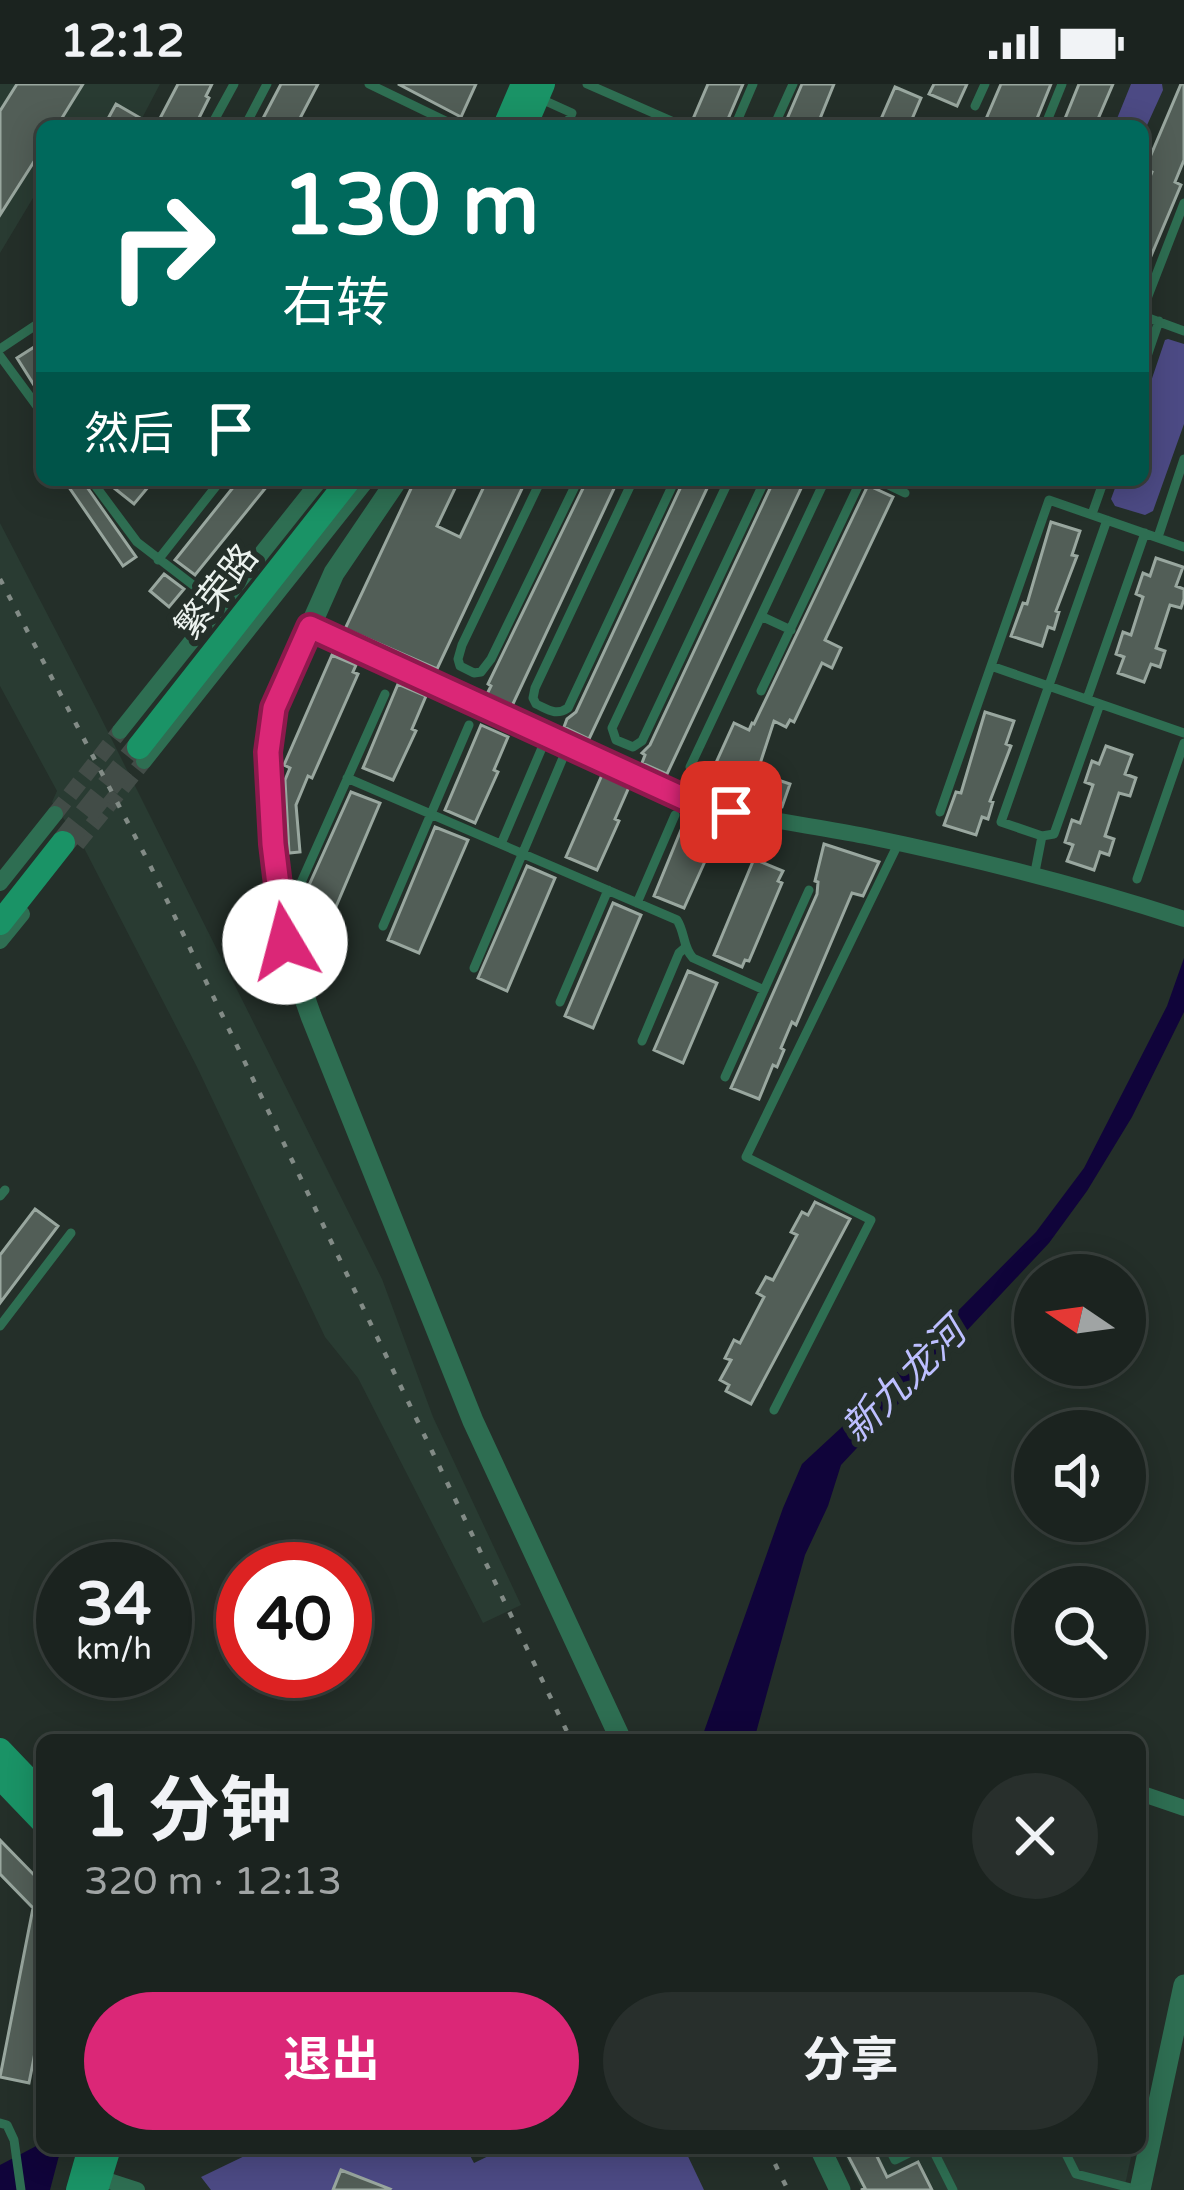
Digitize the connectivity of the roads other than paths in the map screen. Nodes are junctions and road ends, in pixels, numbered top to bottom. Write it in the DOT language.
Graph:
graph roads {
  1 [pos="233,84"];
  2 [pos="267,84"];
  3 [pos="369,84"];
  4 [pos="587,84"];
  5 [pos="753,84"];
  6 [pos="793,84"];
  7 [pos="985,84"];
  8 [pos="1062,84"];
  9 [pos="534,89"];
  10 [pos="975,106"];
  11 [pos="215,120"];
  12 [pos="248,120"];
  13 [pos="444,120"];
  14 [pos="510,120"];
  15 [pos="526,120"];
  16 [pos="569,120"];
  17 [pos="669,120"];
  18 [pos="738,120"];
  19 [pos="777,120"];
  20 [pos="1047,120"];
  21 [pos="1184,203"];
  22 [pos="1149,296"];
  23 [pos="1149,315"];
  24 [pos="1160,321"];
  25 [pos="36,325"];
  26 [pos="1184,331"];
  27 [pos="1149,351"];
  28 [pos="0,352"];
  29 [pos="36,391"];
  30 [pos="29,395"];
  31 [pos="36,405"];
  32 [pos="1184,459"];
  33 [pos="95,486"];
  34 [pos="216,486"];
  35 [pos="315,486"];
  36 [pos="332,486"];
  37 [pos="345,486"];
  38 [pos="362,486"];
  39 [pos="393,486"];
  40 [pos="539,486"];
  41 [pos="575,486"];
  42 [pos="630,486"];
  43 [pos="672,486"];
  44 [pos="726,486"];
  45 [pos="762,486"];
  46 [pos="822,486"];
  47 [pos="858,486"];
  48 [pos="890,486"];
  49 [pos="1102,486"];
  50 [pos="905,493"];
  51 [pos="1092,514"];
  52 [pos="1107,520"];
  53 [pos="1145,533"];
  54 [pos="1158,537"];
  55 [pos="1184,547"];
  56 [pos="158,560"];
  57 [pos="221,606"];
  58 [pos="761,616"];
  59 [pos="310,627"];
  60 [pos="790,630"];
  61 [pos="991,665"];
  62 [pos="1049,686"];
  63 [pos="761,691"];
  64 [pos="385,694"];
  65 [pos="1087,699"];
  66 [pos="1100,704"];
  67 [pos="469,724"];
  68 [pos="1184,733"];
  69 [pos="548,736"];
  70 [pos="1184,743"];
  71 [pos="134,745"];
  72 [pos="568,746"];
  73 [pos="690,767"];
  74 [pos="347,778"];
  75 [pos="940,812"];
  76 [pos="430,814"];
  77 [pos="675,814"];
  78 [pos="63,834"];
  79 [pos="1042,836"];
  80 [pos="501,844"];
  81 [pos="898,844"];
  82 [pos="523,854"];
  83 [pos="1034,877"];
  84 [pos="1137,879"];
  85 [pos="0,883"];
  86 [pos="299,887"];
  87 [pos="608,890"];
  88 [pos="809,890"];
  89 [pos="637,903"];
  90 [pos="0,908"];
  91 [pos="1182,919"];
  92 [pos="0,923"];
  93 [pos="382,926"];
  94 [pos="0,941"];
  95 [pos="686,947"];
  96 [pos="474,968"];
  97 [pos="764,990"];
  98 [pos="560,1003"];
  99 [pos="642,1041"];
  100 [pos="724,1077"];
  101 [pos="71,1232"];
  102 [pos="0,1326"];
  103 [pos="774,1410"];
  104 [pos="620,1734"];
  105 [pos="0,1750"];
  106 [pos="0,1777"];
  107 [pos="36,1788"];
  108 [pos="1146,1795"];
  109 [pos="1184,1808"];
  110 [pos="36,1815"];
  111 [pos="1184,1984"];
  112 [pos="0,2123"];
  113 [pos="823,2154"];
  114 [pos="935,2154"];
  115 [pos="1066,2154"];
  116 [pos="95,2170"];
  117 [pos="21,2190"];
  118 [pos="137,2190"];
  119 [pos="840,2190"];
  120 [pos="953,2190"];
  121 [pos="1139,2190"];
  1 -- 11 [label="lane"];
  2 -- 12 [label="lane"];
  3 -- 13 [label="lane"];
  4 -- 17 [label="lane"];
  5 -- 18 [label="lane"];
  6 -- 19 [label="lane"];
  7 -- 10 [label="lane"];
  8 -- 20 [label="lane"];
  9 -- 14 [label="main road"];
  9 -- 15 [label="main road"];
  9 -- 16 [label="lane"];
  21 -- 22 [label="lane"];
  23 -- 24 [label="lane"];
  24 -- 26 [label="lane"];
  24 -- 27 [label="lane"];
  25 -- 28 [label="lane"];
  28 -- 30 [label="lane"];
  29 -- 30 [label="lane"];
  30 -- 31 [label="lane"];
  32 -- 54 [label="lane"];
  33 -- 56 [label="lane"];
  34 -- 56 [label="lane"];
  35 -- 57 [label="street"];
  36 -- 71 [label="main road, 繁荣路"];
  37 -- 71 [label="main road, 繁荣路"];
  38 -- 71 [label="street"];
  39 -- 59 [label="street"];
  40 -- 41 [label="lane"];
  42 -- 43 [label="lane"];
  44 -- 45 [label="lane"];
  46 -- 58 [label="lane"];
  47 -- 60 [label="lane"];
  48 -- 50 [label="lane"];
  49 -- 51 [label="lane"];
  51 -- 52 [label="lane"];
  51 -- 61 [label="lane"];
  52 -- 53 [label="lane"];
  52 -- 62 [label="lane"];
  53 -- 54 [label="lane"];
  53 -- 65 [label="lane"];
  54 -- 55 [label="lane"];
  56 -- 57 [label="lane"];
  57 -- 71 [label="street"];
  58 -- 60 [label="lane"];
  58 -- 73 [label="lane"];
  59 -- 69 [label="street"];
  59 -- 104 [label="street"];
  60 -- 63 [label="lane"];
  61 -- 62 [label="lane"];
  61 -- 75 [label="lane"];
  62 -- 65 [label="lane"];
  62 -- 79 [label="lane"];
  64 -- 74 [label="lane"];
  65 -- 66 [label="lane"];
  66 -- 68 [label="lane"];
  66 -- 79 [label="lane"];
  67 -- 76 [label="lane"];
  69 -- 72 [label="street"];
  69 -- 80 [label="lane"];
  70 -- 84 [label="lane"];
  72 -- 81 [label="street"];
  72 -- 82 [label="lane"];
  74 -- 76 [label="lane"];
  74 -- 86 [label="lane"];
  76 -- 80 [label="lane"];
  76 -- 93 [label="lane"];
  77 -- 89 [label="lane"];
  78 -- 85 [label="street"];
  78 -- 90 [label="main road"];
  78 -- 92 [label="main road"];
  78 -- 94 [label="street"];
  79 -- 83 [label="lane"];
  80 -- 82 [label="lane"];
  81 -- 83 [label="street"];
  81 -- 103 [label="lane"];
  82 -- 87 [label="lane"];
  82 -- 96 [label="lane"];
  83 -- 91 [label="street"];
  87 -- 89 [label="lane"];
  87 -- 98 [label="lane"];
  88 -- 97 [label="lane"];
  89 -- 95 [label="lane"];
  95 -- 97 [label="lane"];
  95 -- 99 [label="lane"];
  97 -- 100 [label="lane"];
  101 -- 102 [label="lane"];
  105 -- 107 [label="main road"];
  106 -- 110 [label="main road"];
  108 -- 109 [label="street"];
  111 -- 121 [label="street"];
  112 -- 117 [label="lane"];
  113 -- 119 [label="street"];
  114 -- 120 [label="lane"];
  115 -- 121 [label="lane"];
  116 -- 118 [label="street"];
}
